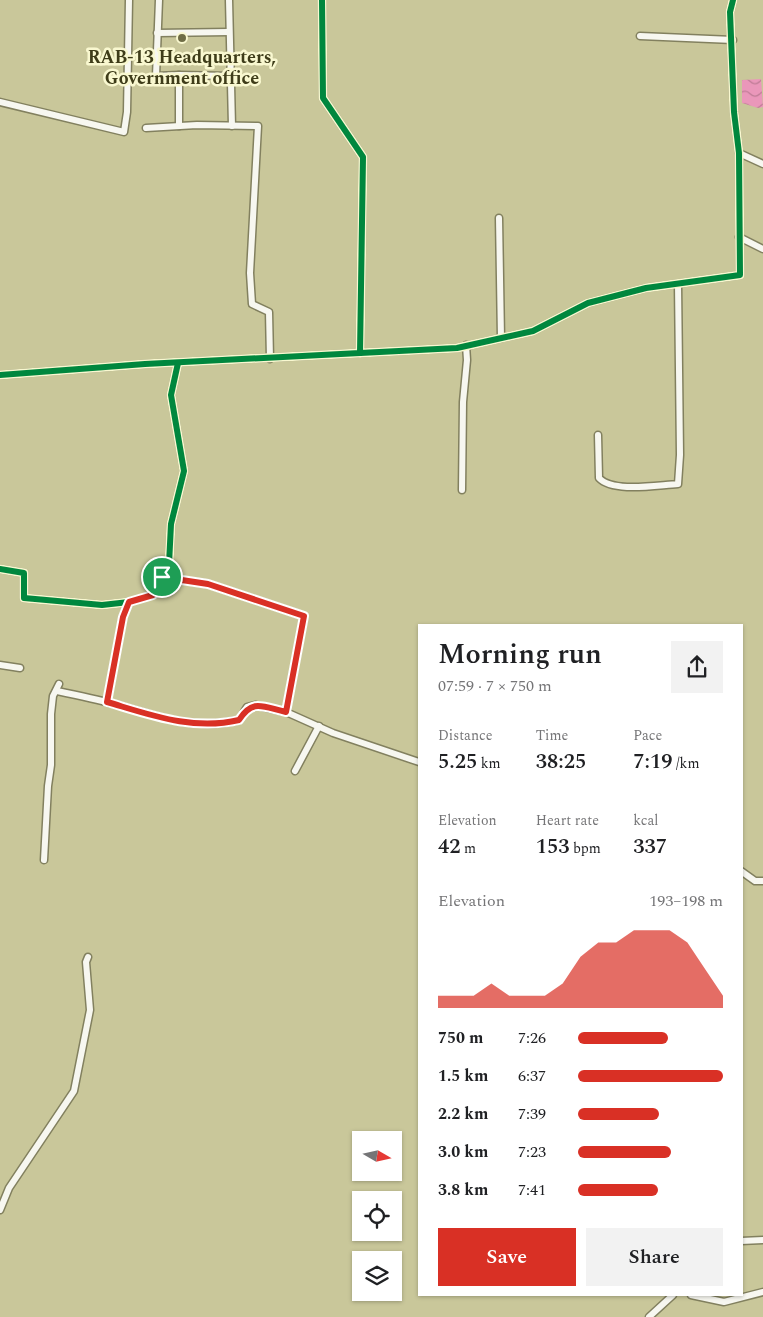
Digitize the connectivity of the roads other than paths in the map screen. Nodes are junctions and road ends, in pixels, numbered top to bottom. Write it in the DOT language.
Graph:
graph roads {
  1 [pos="130,0"];
  2 [pos="159,0"];
  3 [pos="229,0"];
  4 [pos="322,0"];
  5 [pos="733,0"];
  6 [pos="229,32"];
  7 [pos="157,33"];
  8 [pos="640,36"];
  9 [pos="733,40"];
  10 [pos="179,75"];
  11 [pos="230,76"];
  12 [pos="0,102"];
  13 [pos="179,126"];
  14 [pos="232,126"];
  15 [pos="146,128"];
  16 [pos="739,153"];
  17 [pos="763,164"];
  18 [pos="499,218"];
  19 [pos="740,237"];
  20 [pos="763,249"];
  21 [pos="678,284"];
  22 [pos="501,338"];
  23 [pos="466,346"];
  24 [pos="360,353"];
  25 [pos="270,359"];
  26 [pos="178,363"];
  27 [pos="0,375"];
  28 [pos="598,435"];
  29 [pos="462,490"];
  30 [pos="0,569"];
  31 [pos="162,577"];
  32 [pos="129,602"];
  33 [pos="0,665"];
  34 [pos="20,668"];
  35 [pos="107,702"];
  36 [pos="286,712"];
  37 [pos="319,726"];
  38 [pos="418,762"];
  39 [pos="294,770"];
  40 [pos="44,860"];
  41 [pos="743,872"];
  42 [pos="763,881"];
  43 [pos="88,956"];
  44 [pos="0,1210"];
  45 [pos="763,1240"];
  46 [pos="743,1241"];
  47 [pos="763,1292"];
  48 [pos="672,1296"];
  49 [pos="696,1296"];
  50 [pos="649,1317"];
  1 -- 12 [label="street"];
  2 -- 7 [label="street"];
  3 -- 6 [label="street"];
  4 -- 24 [label="street"];
  5 -- 9 [label="street"];
  6 -- 7 [label="street"];
  6 -- 11 [label="street"];
  7 -- 10 [label="street"];
  8 -- 9 [label="street"];
  9 -- 16 [label="street"];
  10 -- 11 [label="street"];
  10 -- 13 [label="street"];
  11 -- 14 [label="street"];
  13 -- 14 [label="street"];
  13 -- 15 [label="street"];
  14 -- 25 [label="street"];
  16 -- 17 [label="street"];
  16 -- 19 [label="street"];
  18 -- 22 [label="street"];
  19 -- 20 [label="street"];
  19 -- 21 [label="street"];
  21 -- 22 [label="street"];
  21 -- 28 [label="street"];
  22 -- 23 [label="street"];
  23 -- 24 [label="street"];
  23 -- 29 [label="street"];
  24 -- 25 [label="street"];
  25 -- 26 [label="street"];
  26 -- 27 [label="street"];
  26 -- 31 [label="street"];
  30 -- 32 [label="street"];
  31 -- 32 [label="street"];
  31 -- 36 [label="street"];
  32 -- 35 [label="street"];
  33 -- 34 [label="street"];
  35 -- 36 [label="street"];
  35 -- 40 [label="street"];
  36 -- 37 [label="street"];
  37 -- 38 [label="street"];
  37 -- 39 [label="street"];
  41 -- 42 [label="street"];
  43 -- 44 [label="street"];
  45 -- 46 [label="street"];
  47 -- 49 [label="street"];
  48 -- 50 [label="street"];
}
